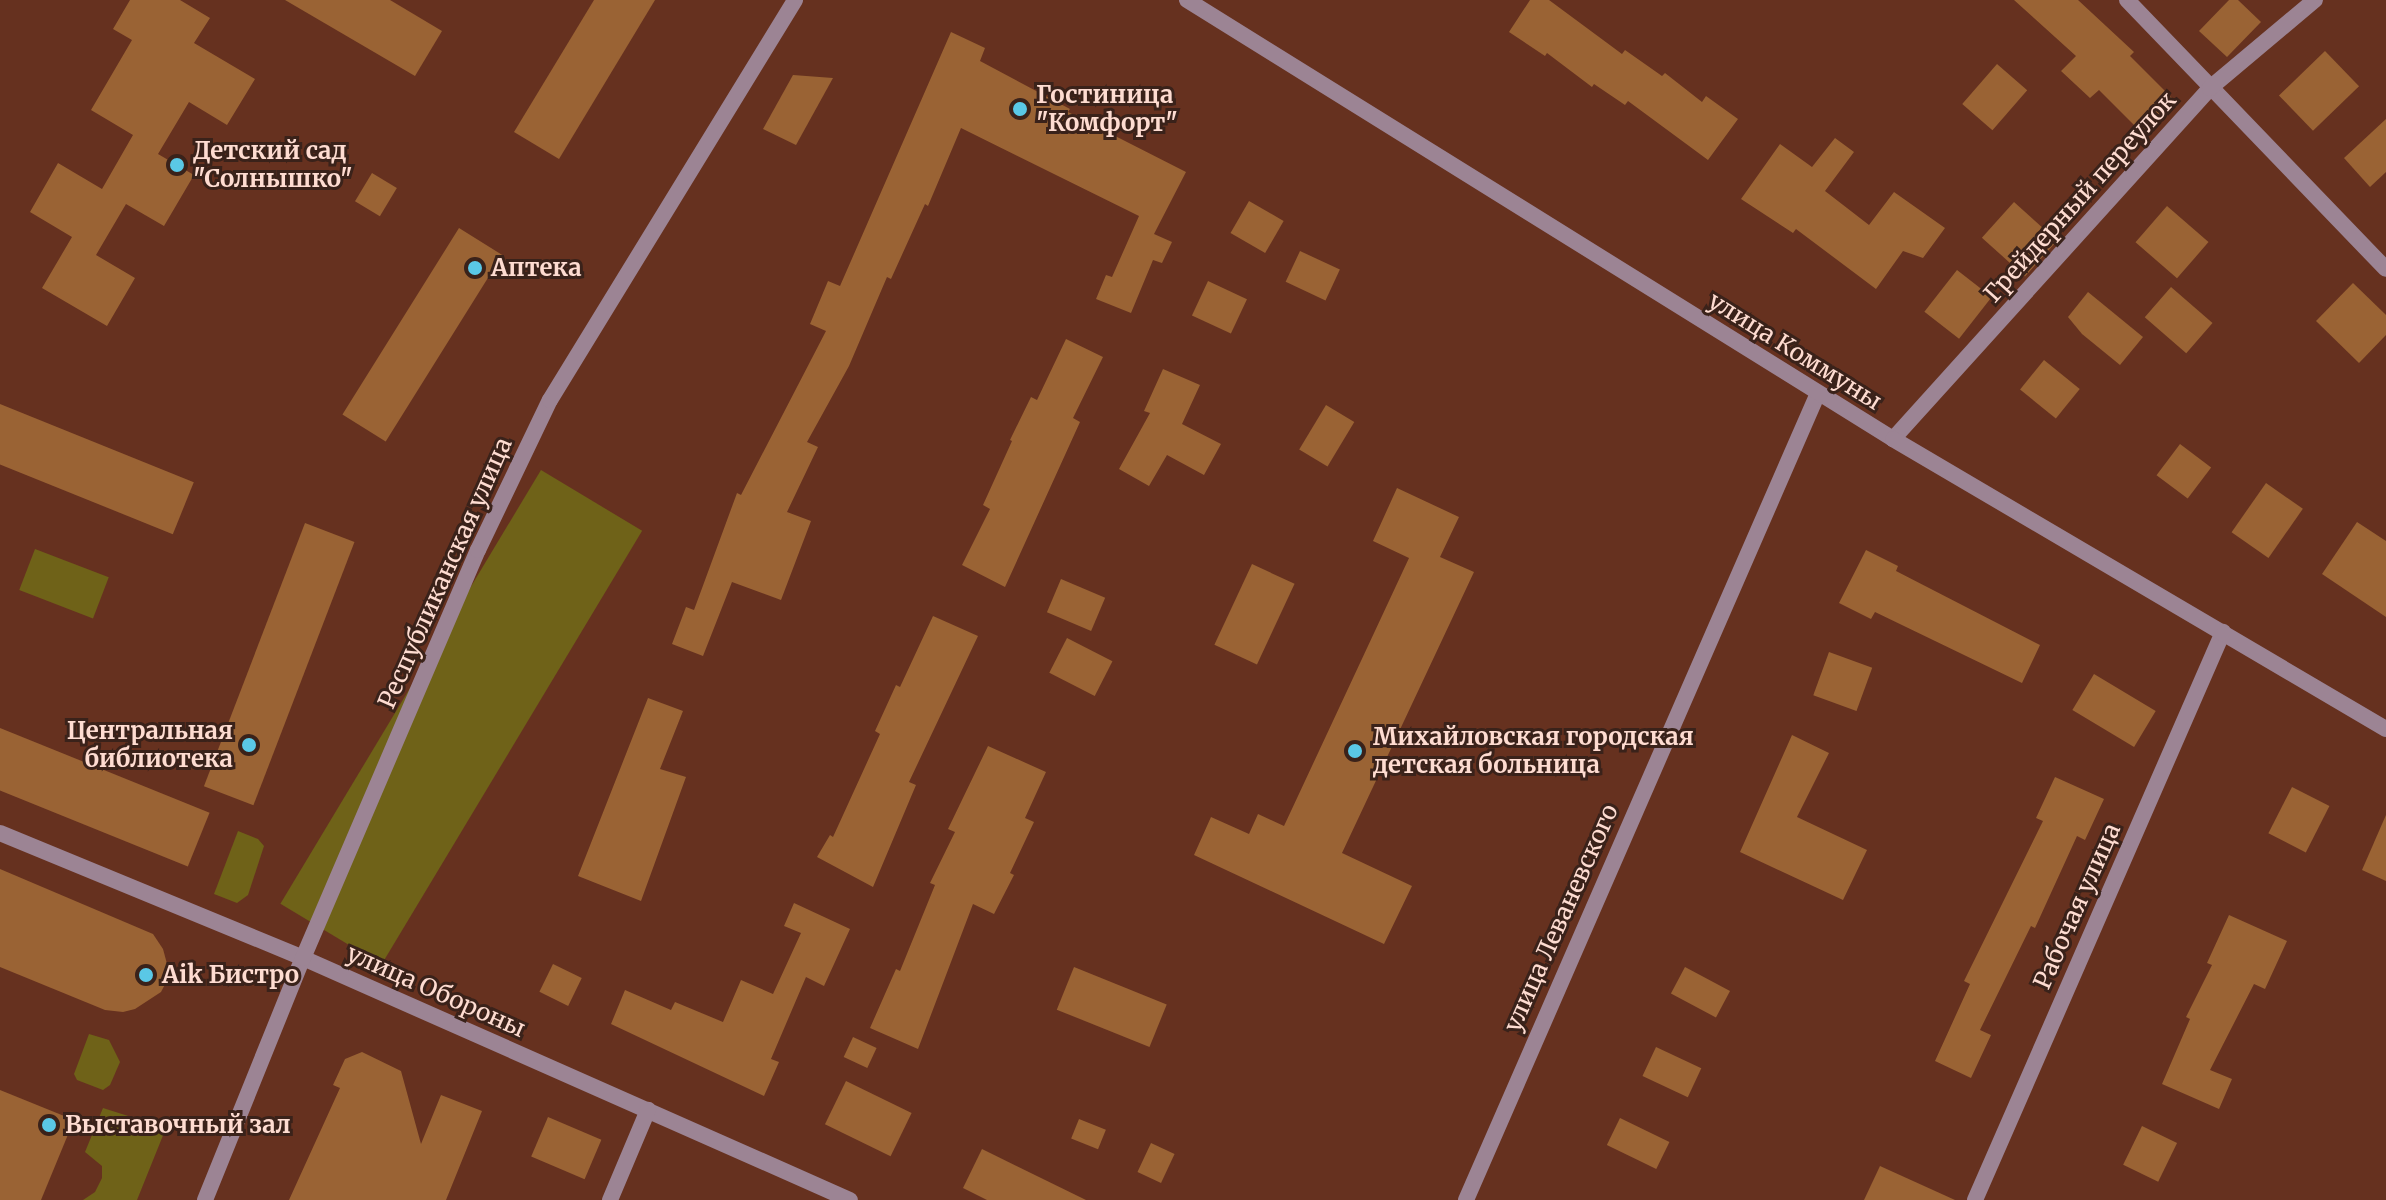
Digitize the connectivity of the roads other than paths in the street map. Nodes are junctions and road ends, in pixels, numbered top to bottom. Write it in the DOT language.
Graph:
graph roads {
  1 [pos="795,0"];
  2 [pos="1187,0"];
  3 [pos="2127,0"];
  4 [pos="2315,0"];
  5 [pos="2210,88"];
  6 [pos="2386,269"];
  7 [pos="1818,393"];
  8 [pos="1893,439"];
  9 [pos="2223,632"];
  10 [pos="2386,729"];
  11 [pos="0,833"];
  12 [pos="303,958"];
  13 [pos="648,1110"];
  14 [pos="205,1200"];
  15 [pos="610,1200"];
  16 [pos="850,1200"];
  17 [pos="1466,1200"];
  18 [pos="1975,1200"];
  1 -- 12 [label="street, Республиканская улица"];
  2 -- 7 [label="street, улица Коммуны"];
  3 -- 5 [label="street"];
  4 -- 5 [label="street, Грейдерный переулок"];
  5 -- 6 [label="street"];
  5 -- 8 [label="street, Грейдерный переулок"];
  7 -- 8 [label="street, улица Коммуны"];
  7 -- 17 [label="street, улица Леваневского"];
  8 -- 9 [label="street, улица Коммуны"];
  9 -- 10 [label="street, улица Коммуны"];
  9 -- 18 [label="street, Рабочая улица"];
  11 -- 12 [label="street, улица Обороны"];
  12 -- 13 [label="street, улица Обороны"];
  12 -- 14 [label="street, Республиканская улица"];
  13 -- 15 [label="street"];
  13 -- 16 [label="street, улица Обороны"];
}
